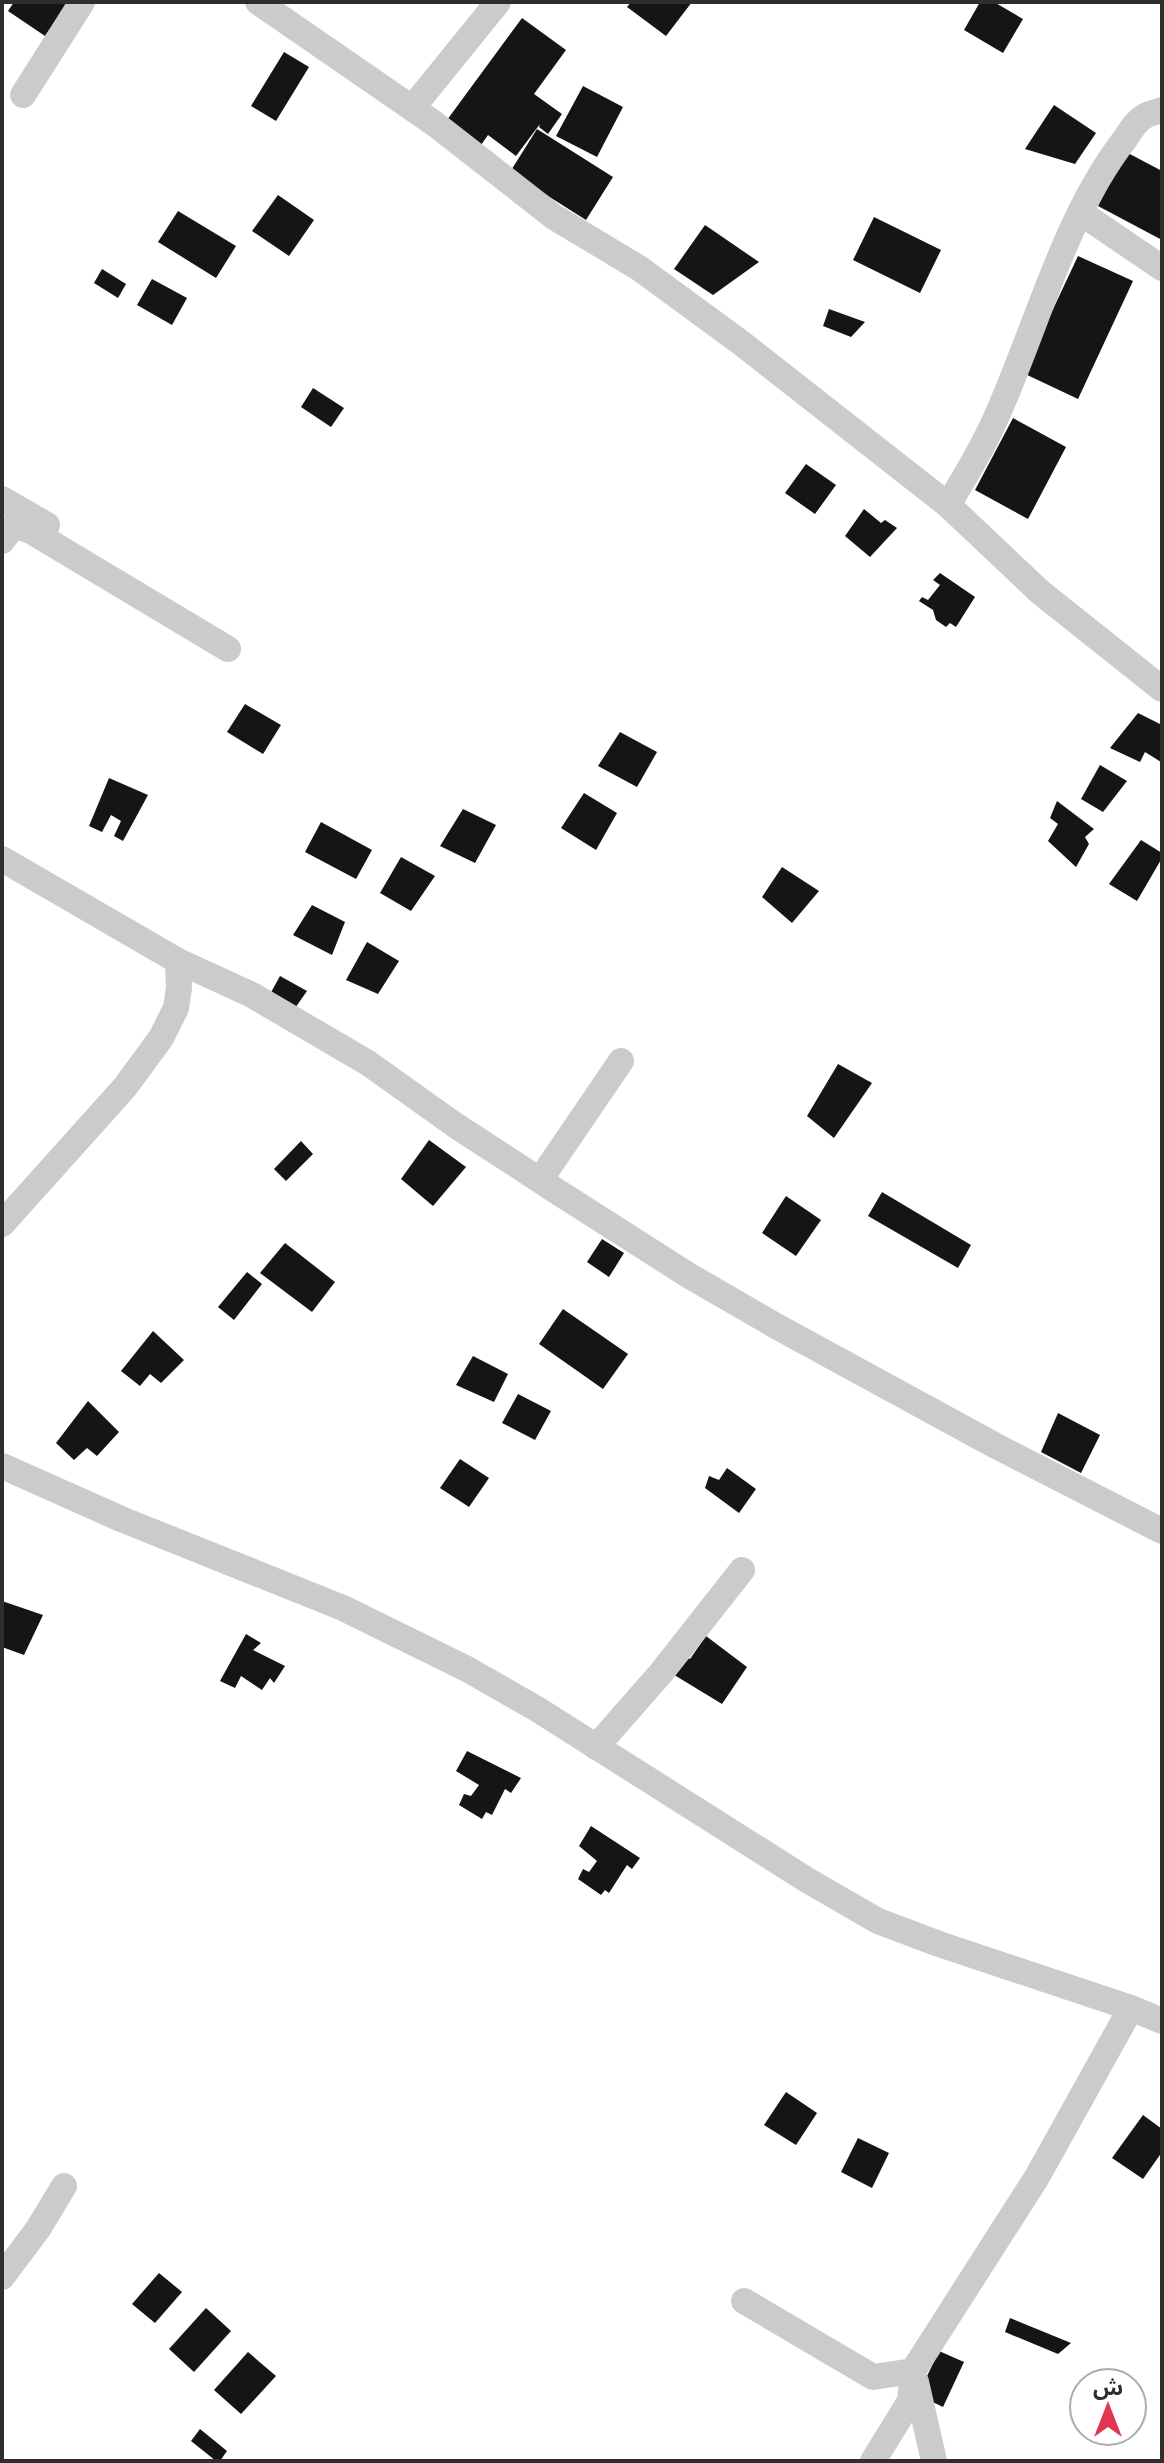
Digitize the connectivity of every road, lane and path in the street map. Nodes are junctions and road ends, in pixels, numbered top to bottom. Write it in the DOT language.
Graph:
graph roads {
  1 [pos="82,2"];
  2 [pos="258,2"];
  3 [pos="498,2"];
  4 [pos="23,95"];
  5 [pos="413,107"];
  6 [pos="1162,110"];
  7 [pos="1081,213"];
  8 [pos="1162,268"];
  9 [pos="2,499"];
  10 [pos="948,505"];
  11 [pos="2,541"];
  12 [pos="131,575"];
  13 [pos="228,649"];
  14 [pos="1162,689"];
  15 [pos="2,859"];
  16 [pos="178,961"];
  17 [pos="621,1061"];
  18 [pos="540,1180"];
  19 [pos="2,1224"];
  20 [pos="2,1466"];
  21 [pos="1162,1531"];
  22 [pos="742,1570"];
  23 [pos="596,1747"];
  24 [pos="1131,2008"];
  25 [pos="1162,2021"];
  26 [pos="64,2186"];
  27 [pos="2,2277"];
  28 [pos="744,2301"];
  29 [pos="913,2371"];
  30 [pos="873,2461"];
  31 [pos="934,2461"];
  1 -- 4 [label="street"];
  2 -- 5 [label="street"];
  3 -- 5 [label="street"];
  5 -- 10 [label="street"];
  6 -- 7 [label="street"];
  7 -- 8 [label="street"];
  7 -- 10 [label="street"];
  9 -- 12 [label="street"];
  10 -- 14 [label="street"];
  11 -- 13 [label="street"];
  15 -- 16 [label="street"];
  16 -- 18 [label="street"];
  16 -- 19 [label="street"];
  17 -- 18 [label="street"];
  18 -- 21 [label="street"];
  20 -- 23 [label="street"];
  22 -- 23 [label="street"];
  23 -- 24 [label="street"];
  24 -- 25 [label="street"];
  24 -- 29 [label="street"];
  26 -- 27 [label="street"];
  28 -- 29 [label="street"];
  29 -- 30 [label="street"];
  29 -- 31 [label="street"];
}
